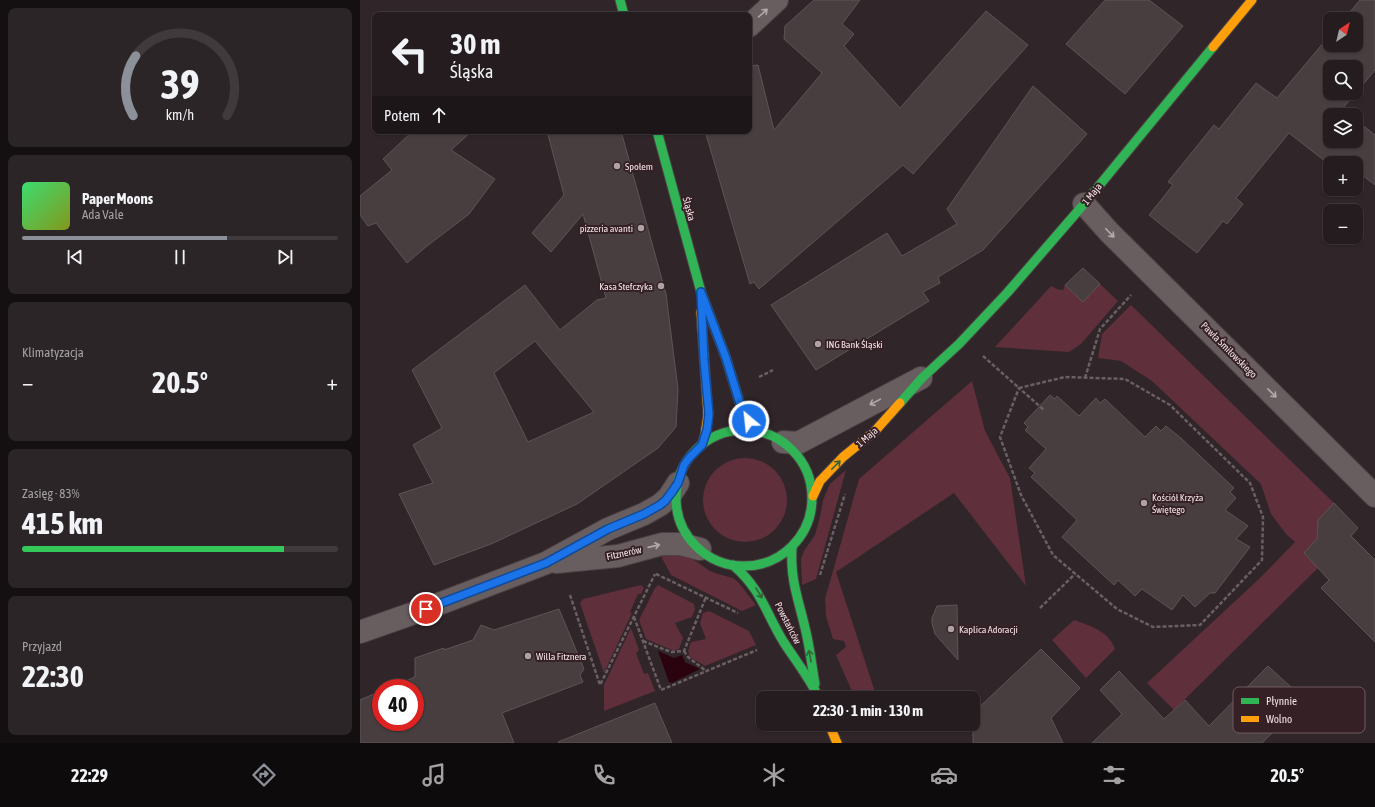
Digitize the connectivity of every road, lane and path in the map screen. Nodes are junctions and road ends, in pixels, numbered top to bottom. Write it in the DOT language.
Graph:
graph roads {
  1 [pos="620,0"];
  2 [pos="777,0"];
  3 [pos="1252,0"];
  4 [pos="623,12"];
  5 [pos="752,23"];
  6 [pos="657,134"];
  7 [pos="1084,204"];
  8 [pos="701,292"];
  9 [pos="1131,295"];
  10 [pos="981,354"];
  11 [pos="922,378"];
  12 [pos="1085,378"];
  13 [pos="1019,388"];
  14 [pos="1044,410"];
  15 [pos="762,432"];
  16 [pos="783,442"];
  17 [pos="702,445"];
  18 [pos="678,483"];
  19 [pos="847,487"];
  20 [pos="813,496"];
  21 [pos="1375,496"];
  22 [pos="792,547"];
  23 [pos="700,549"];
  24 [pos="546,563"];
  25 [pos="733,565"];
  26 [pos="1075,574"];
  27 [pos="819,577"];
  28 [pos="570,595"];
  29 [pos="706,598"];
  30 [pos="1040,608"];
  31 [pos="744,616"];
  32 [pos="634,617"];
  33 [pos="360,632"];
  34 [pos="642,640"];
  35 [pos="757,650"];
  36 [pos="684,651"];
  37 [pos="706,671"];
  38 [pos="815,691"];
  39 [pos="817,691"];
  40 [pos="832,731"];
  41 [pos="837,743"];
  1 -- 4 [label="street"];
  5 -- 2 [label="street, one-way"];
  3 -- 7 [label="street, 1 Maja"];
  6 -- 8 [label="street, Śląska"];
  7 -- 11 [label="street, 1 Maja"];
  7 -- 21 [label="street, Pawła Śmiłowskiego, one-way"];
  8 -- 15 [label="street, Śląska"];
  8 -- 17 [label="street, Śląska"];
  9 -- 12 [label="path"];
  10 -- 13 [label="path"];
  11 -- 16 [label="street, 1 Maja, one-way"];
  20 -- 11 [label="street, 1 Maja, one-way"];
  12 -- 13 [label="path"];
  12 -- 26 [label="path"];
  13 -- 14 [label="path"];
  13 -- 26 [label="path"];
  15 -- 16 [label="street"];
  15 -- 17 [label="street"];
  16 -- 20 [label="street"];
  17 -- 18 [label="street"];
  18 -- 23 [label="street"];
  18 -- 24 [label="street, Fitznerów"];
  19 -- 27 [label="path"];
  20 -- 22 [label="street"];
  22 -- 25 [label="street"];
  39 -- 22 [label="street, Powstańców, one-way"];
  24 -- 23 [label="street, Fitznerów, one-way"];
  23 -- 25 [label="street"];
  24 -- 33 [label="street, Fitznerów"];
  25 -- 38 [label="street, Powstańców, one-way"];
  26 -- 30 [label="path"];
  28 -- 32 [label="path"];
  29 -- 31 [label="path"];
  29 -- 32 [label="path"];
  29 -- 36 [label="path"];
  32 -- 34 [label="path"];
  34 -- 36 [label="path"];
  34 -- 37 [label="path"];
  35 -- 37 [label="path"];
  36 -- 37 [label="path"];
  40 -- 41 [label="street"];
}
